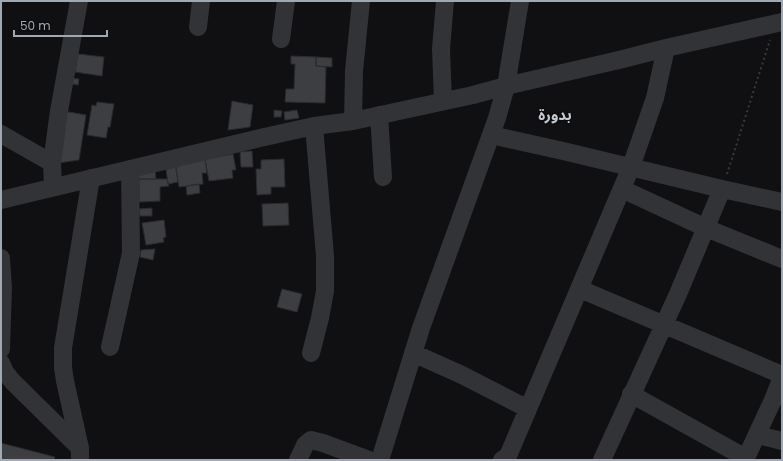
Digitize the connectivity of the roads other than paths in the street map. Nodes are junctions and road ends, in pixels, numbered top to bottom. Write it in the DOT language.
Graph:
graph roads {
  1 [pos="79,1"];
  2 [pos="201,1"];
  3 [pos="286,1"];
  4 [pos="361,1"];
  5 [pos="445,1"];
  6 [pos="520,1"];
  7 [pos="779,22"];
  8 [pos="198,27"];
  9 [pos="281,39"];
  10 [pos="666,48"];
  11 [pos="506,86"];
  12 [pos="443,101"];
  13 [pos="378,115"];
  14 [pos="352,121"];
  15 [pos="314,126"];
  16 [pos="1,134"];
  17 [pos="491,135"];
  18 [pos="52,162"];
  19 [pos="631,167"];
  20 [pos="130,169"];
  21 [pos="383,177"];
  22 [pos="90,178"];
  23 [pos="53,187"];
  24 [pos="622,189"];
  25 [pos="722,189"];
  26 [pos="1,200"];
  27 [pos="782,202"];
  28 [pos="706,228"];
  29 [pos="1,258"];
  30 [pos="782,259"];
  31 [pos="580,289"];
  32 [pos="664,324"];
  33 [pos="110,347"];
  34 [pos="1,349"];
  35 [pos="311,353"];
  36 [pos="413,353"];
  37 [pos="1,363"];
  38 [pos="782,376"];
  39 [pos="631,394"];
  40 [pos="528,409"];
  41 [pos="758,435"];
  42 [pos="782,441"];
  43 [pos="80,454"];
  44 [pos="608,458"];
  45 [pos="506,459"];
  46 [pos="746,459"];
  47 [pos="298,460"];
  48 [pos="369,460"];
  49 [pos="380,460"];
  1 -- 18 [label="street"];
  2 -- 8 [label="street"];
  3 -- 9 [label="street"];
  4 -- 14 [label="street"];
  5 -- 12 [label="street"];
  6 -- 11 [label="street"];
  7 -- 10 [label="street"];
  10 -- 11 [label="street"];
  10 -- 19 [label="street"];
  11 -- 12 [label="street"];
  11 -- 17 [label="street"];
  12 -- 13 [label="street"];
  13 -- 14 [label="street"];
  13 -- 21 [label="street"];
  14 -- 15 [label="street"];
  15 -- 20 [label="street"];
  15 -- 35 [label="street"];
  16 -- 18 [label="street"];
  17 -- 19 [label="street"];
  17 -- 36 [label="street"];
  18 -- 23 [label="street"];
  19 -- 24 [label="street"];
  19 -- 25 [label="street"];
  20 -- 22 [label="street"];
  20 -- 33 [label="street"];
  22 -- 23 [label="street"];
  22 -- 43 [label="street"];
  23 -- 26 [label="street"];
  24 -- 28 [label="street"];
  24 -- 31 [label="street"];
  25 -- 27 [label="street"];
  25 -- 28 [label="street"];
  28 -- 30 [label="street"];
  28 -- 32 [label="street"];
  29 -- 34 [label="street"];
  31 -- 32 [label="street"];
  31 -- 40 [label="street"];
  32 -- 38 [label="street"];
  32 -- 39 [label="street"];
  36 -- 40 [label="street"];
  36 -- 49 [label="street"];
  37 -- 43 [label="street"];
  38 -- 41 [label="street"];
  39 -- 44 [label="street"];
  39 -- 46 [label="street"];
  40 -- 45 [label="street"];
  41 -- 42 [label="street"];
  41 -- 46 [label="street"];
  47 -- 48 [label="street"];
}
